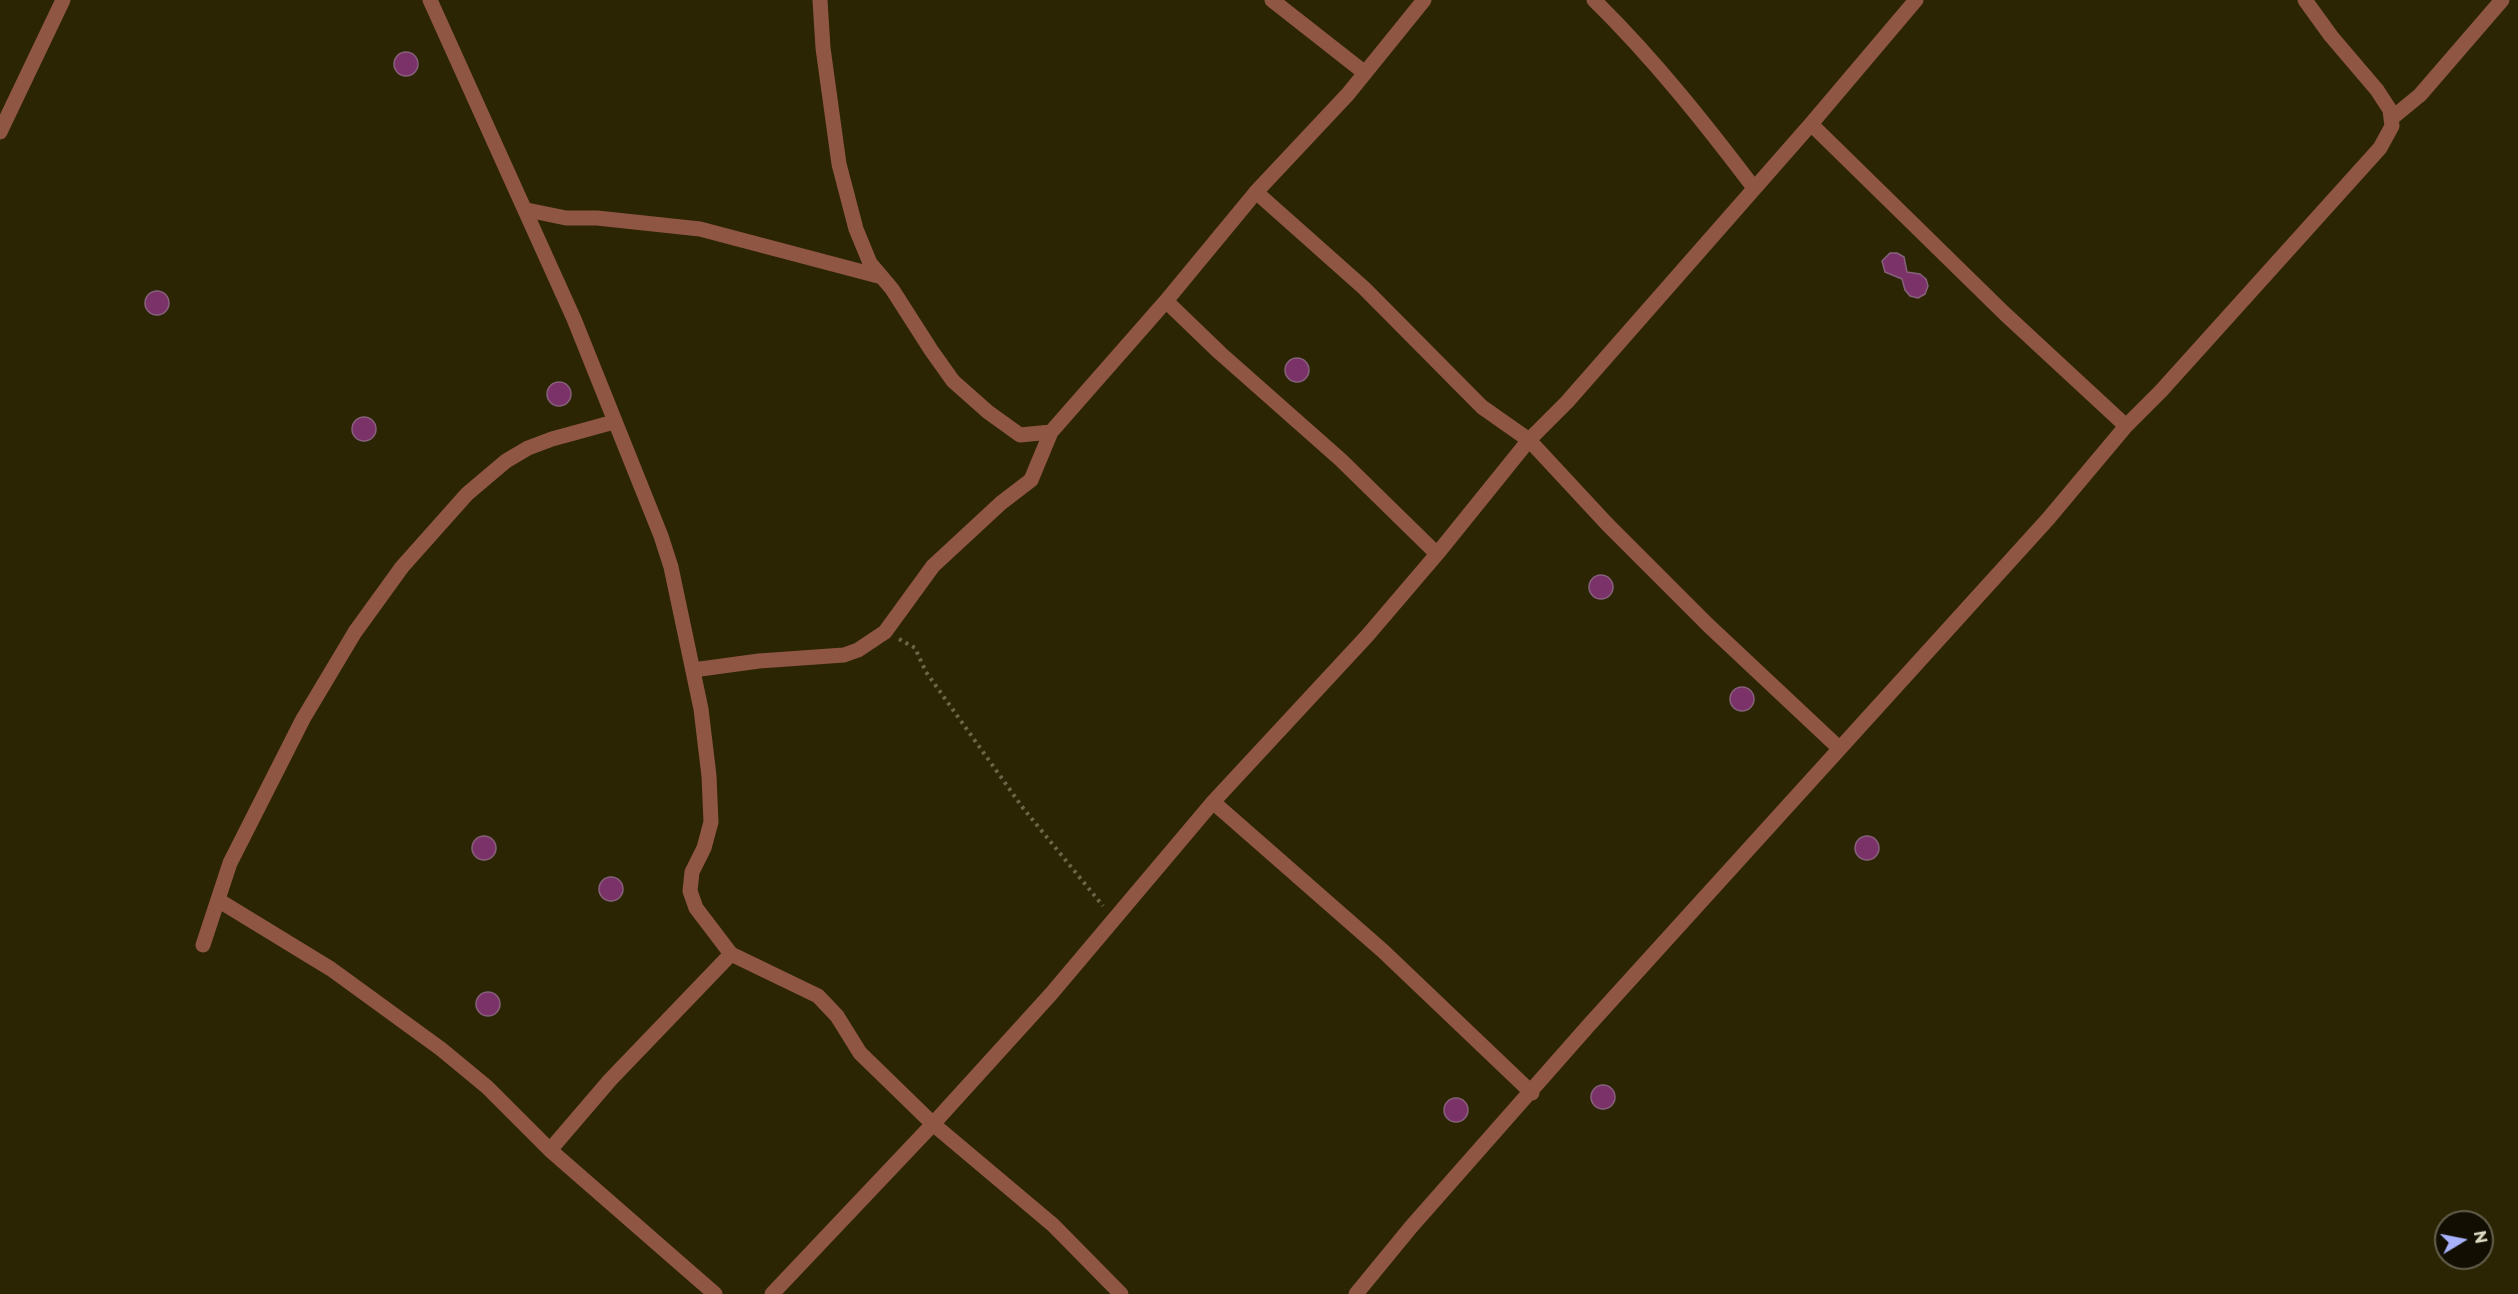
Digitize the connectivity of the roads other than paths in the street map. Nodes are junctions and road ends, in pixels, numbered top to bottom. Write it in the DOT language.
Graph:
graph roads {
  1 [pos="63,0"];
  2 [pos="430,0"];
  3 [pos="820,0"];
  4 [pos="1272,0"];
  5 [pos="1424,0"];
  6 [pos="1594,0"];
  7 [pos="1916,0"];
  8 [pos="2305,0"];
  9 [pos="2502,0"];
  10 [pos="1365,73"];
  11 [pos="2392,118"];
  12 [pos="1811,124"];
  13 [pos="0,132"];
  14 [pos="1754,188"];
  15 [pos="1256,192"];
  16 [pos="527,210"];
  17 [pos="882,278"];
  18 [pos="1166,301"];
  19 [pos="614,422"];
  20 [pos="2126,426"];
  21 [pos="1051,432"];
  22 [pos="1529,440"];
  23 [pos="1437,554"];
  24 [pos="693,670"];
  25 [pos="1839,748"];
  26 [pos="1214,802"];
  27 [pos="218,900"];
  28 [pos="203,945"];
  29 [pos="731,954"];
  30 [pos="1532,1093"];
  31 [pos="933,1124"];
  32 [pos="550,1150"];
  33 [pos="715,1294"];
  34 [pos="772,1294"];
  35 [pos="1120,1294"];
  36 [pos="1356,1294"];
  1 -- 13 [label="street"];
  2 -- 16 [label="street"];
  3 -- 17 [label="street"];
  4 -- 10 [label="street"];
  5 -- 10 [label="street"];
  6 -- 14 [label="street"];
  7 -- 12 [label="street"];
  8 -- 11 [label="street"];
  9 -- 11 [label="street"];
  10 -- 15 [label="street"];
  11 -- 20 [label="street"];
  12 -- 14 [label="street"];
  12 -- 20 [label="street"];
  14 -- 22 [label="street"];
  15 -- 18 [label="street"];
  15 -- 22 [label="street"];
  16 -- 17 [label="street"];
  16 -- 19 [label="street"];
  17 -- 21 [label="street"];
  18 -- 21 [label="street"];
  18 -- 23 [label="street"];
  19 -- 24 [label="street"];
  19 -- 27 [label="street"];
  20 -- 25 [label="street"];
  21 -- 24 [label="street"];
  22 -- 23 [label="street"];
  22 -- 25 [label="street"];
  23 -- 26 [label="street"];
  24 -- 29 [label="street"];
  25 -- 30 [label="street"];
  26 -- 30 [label="street"];
  26 -- 31 [label="street"];
  27 -- 28 [label="street"];
  27 -- 32 [label="street"];
  29 -- 31 [label="street"];
  29 -- 32 [label="street"];
  30 -- 36 [label="street"];
  31 -- 34 [label="street"];
  31 -- 35 [label="street"];
  32 -- 33 [label="street"];
}
